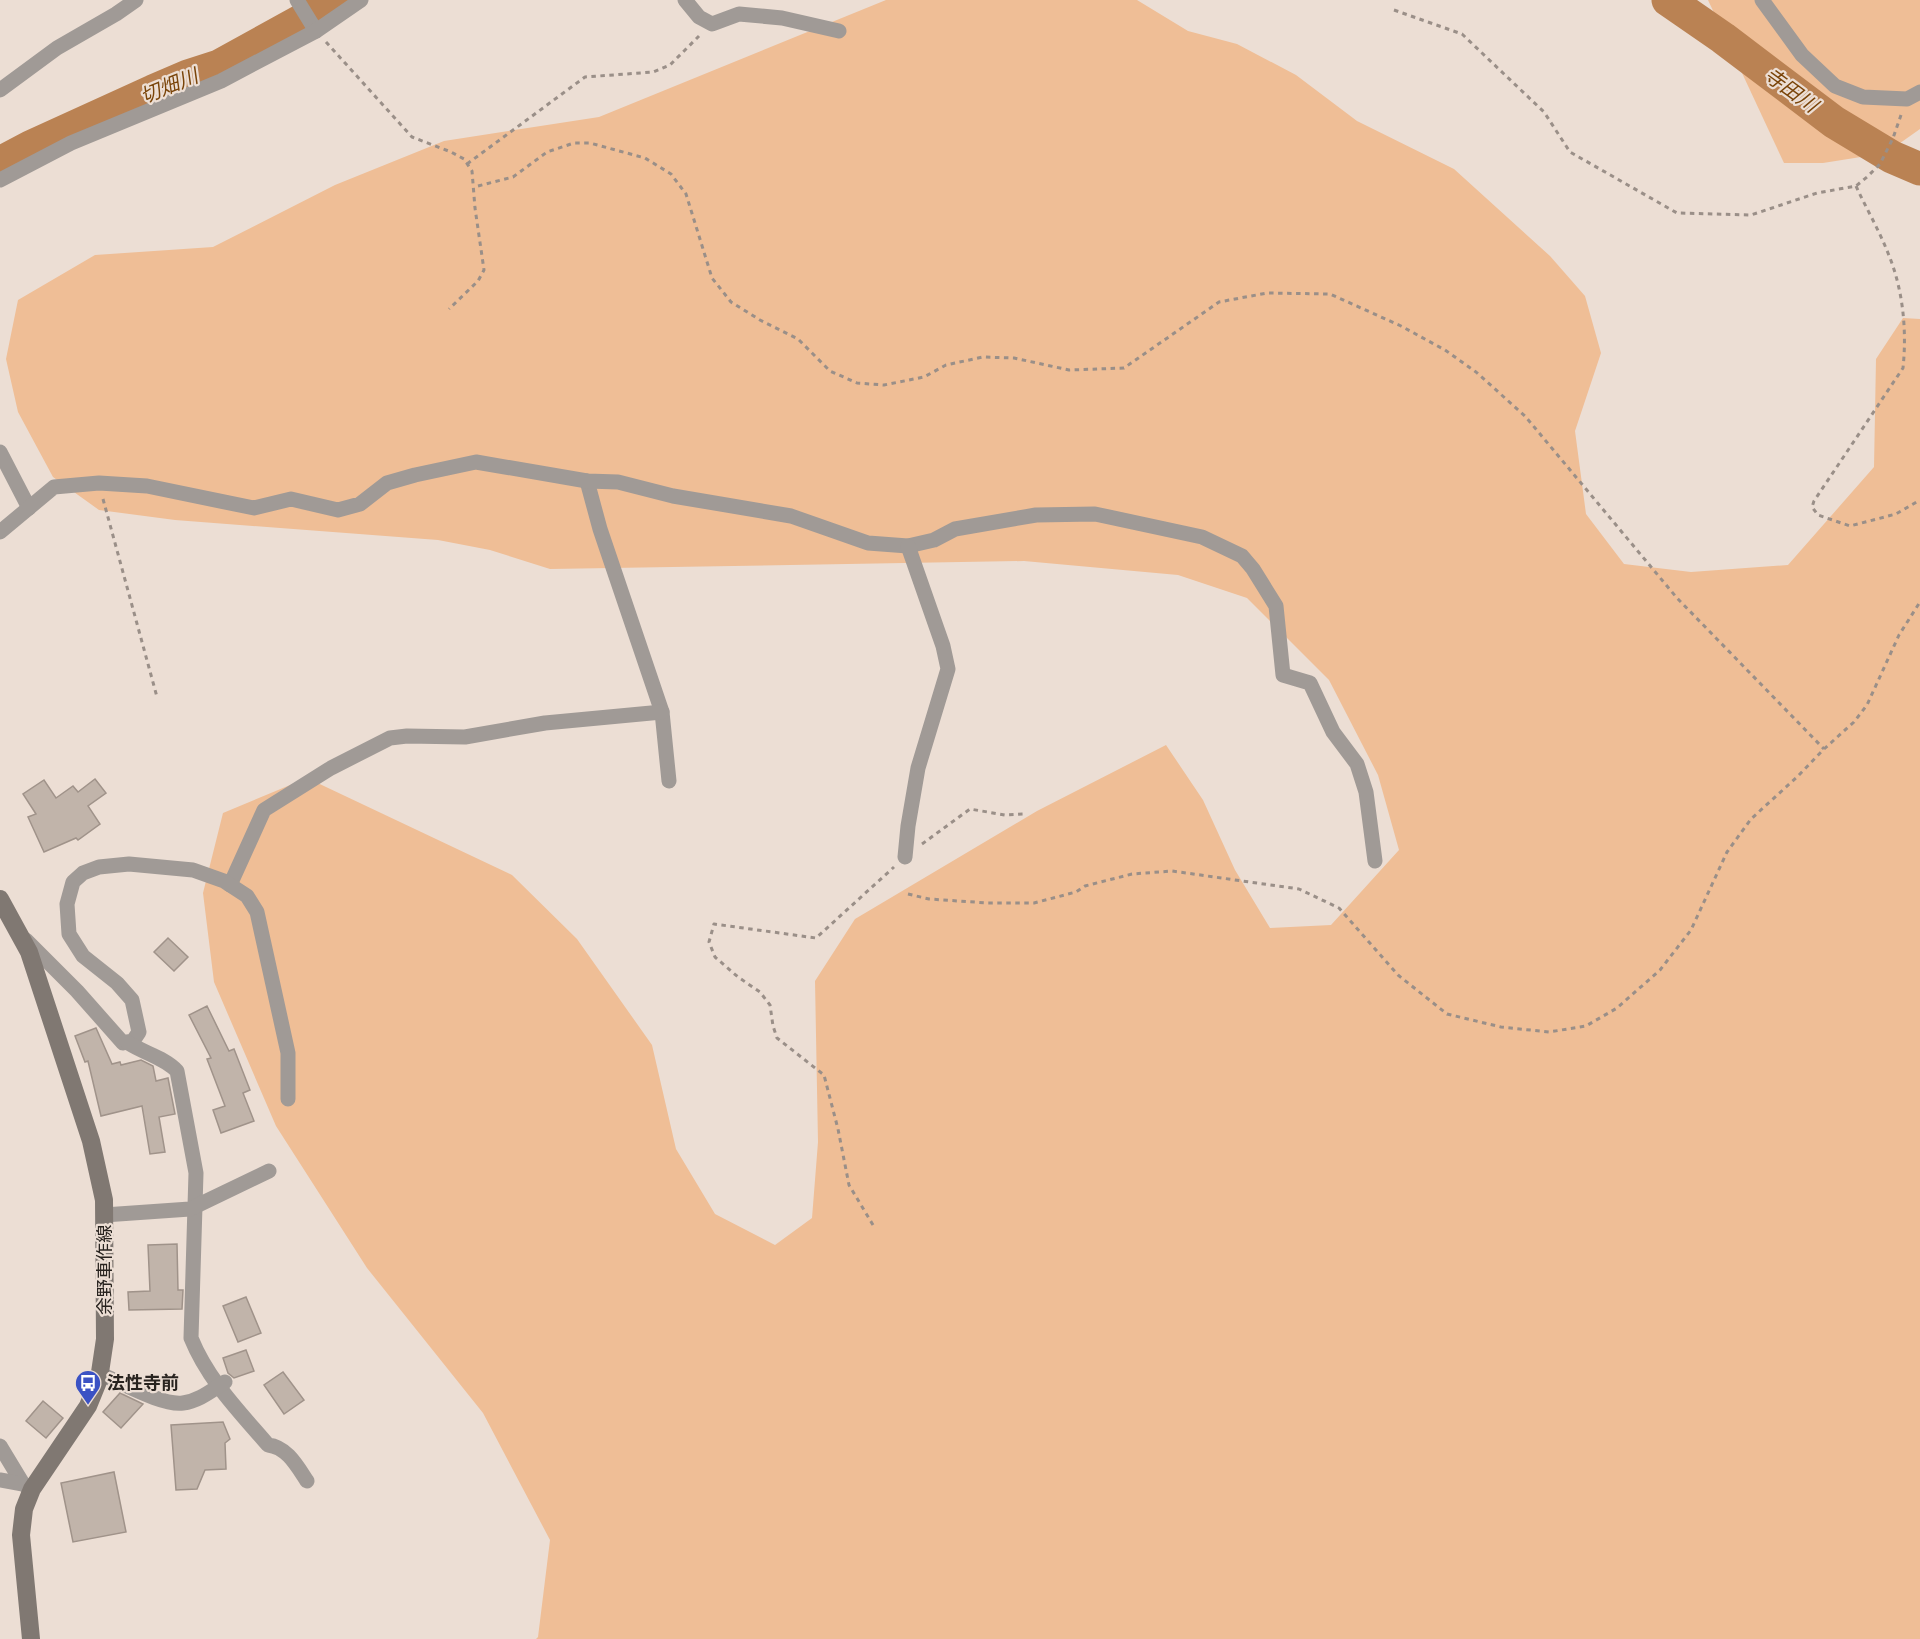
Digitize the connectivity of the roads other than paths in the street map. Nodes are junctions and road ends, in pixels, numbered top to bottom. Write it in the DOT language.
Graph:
graph roads {
  1 [pos="136,0"];
  2 [pos="297,0"];
  3 [pos="361,0"];
  4 [pos="685,0"];
  5 [pos="1762,0"];
  6 [pos="316,31"];
  7 [pos="839,31"];
  8 [pos="0,90"];
  9 [pos="1913,95"];
  10 [pos="0,180"];
  11 [pos="0,452"];
  12 [pos="587,481"];
  13 [pos="29,508"];
  14 [pos="0,532"];
  15 [pos="908,546"];
  16 [pos="662,712"];
  17 [pos="669,781"];
  18 [pos="905,857"];
  19 [pos="1375,861"];
  20 [pos="230,885"];
  21 [pos="0,899"];
  22 [pos="20,934"];
  23 [pos="127,1042"];
  24 [pos="288,1099"];
  25 [pos="269,1171"];
  26 [pos="196,1206"];
  27 [pos="104,1215"];
  28 [pos="100,1374"];
  29 [pos="221,1384"];
  30 [pos="0,1446"];
  31 [pos="0,1480"];
  32 [pos="307,1481"];
  33 [pos="27,1487"];
  34 [pos="31,1639"];
  1 -- 8 [label="street"];
  2 -- 6 [label="street"];
  3 -- 6 [label="street"];
  4 -- 7 [label="street"];
  5 -- 9 [label="street"];
  6 -- 10 [label="street"];
  11 -- 13 [label="street"];
  12 -- 13 [label="street"];
  12 -- 15 [label="street"];
  12 -- 16 [label="street"];
  13 -- 14 [label="street"];
  15 -- 18 [label="street"];
  15 -- 19 [label="street"];
  16 -- 17 [label="street"];
  16 -- 20 [label="street"];
  20 -- 23 [label="street"];
  20 -- 24 [label="street"];
  21 -- 22 [label="main road, 余野車作線"];
  22 -- 23 [label="street"];
  22 -- 27 [label="main road, 余野車作線"];
  23 -- 26 [label="street"];
  25 -- 26 [label="street"];
  26 -- 27 [label="street"];
  26 -- 29 [label="street"];
  27 -- 28 [label="main road, 余野車作線"];
  28 -- 29 [label="street"];
  28 -- 33 [label="main road, 余野車作線"];
  29 -- 32 [label="street"];
  30 -- 33 [label="street"];
  31 -- 33 [label="street"];
  33 -- 34 [label="main road, 余野車作線"];
}
